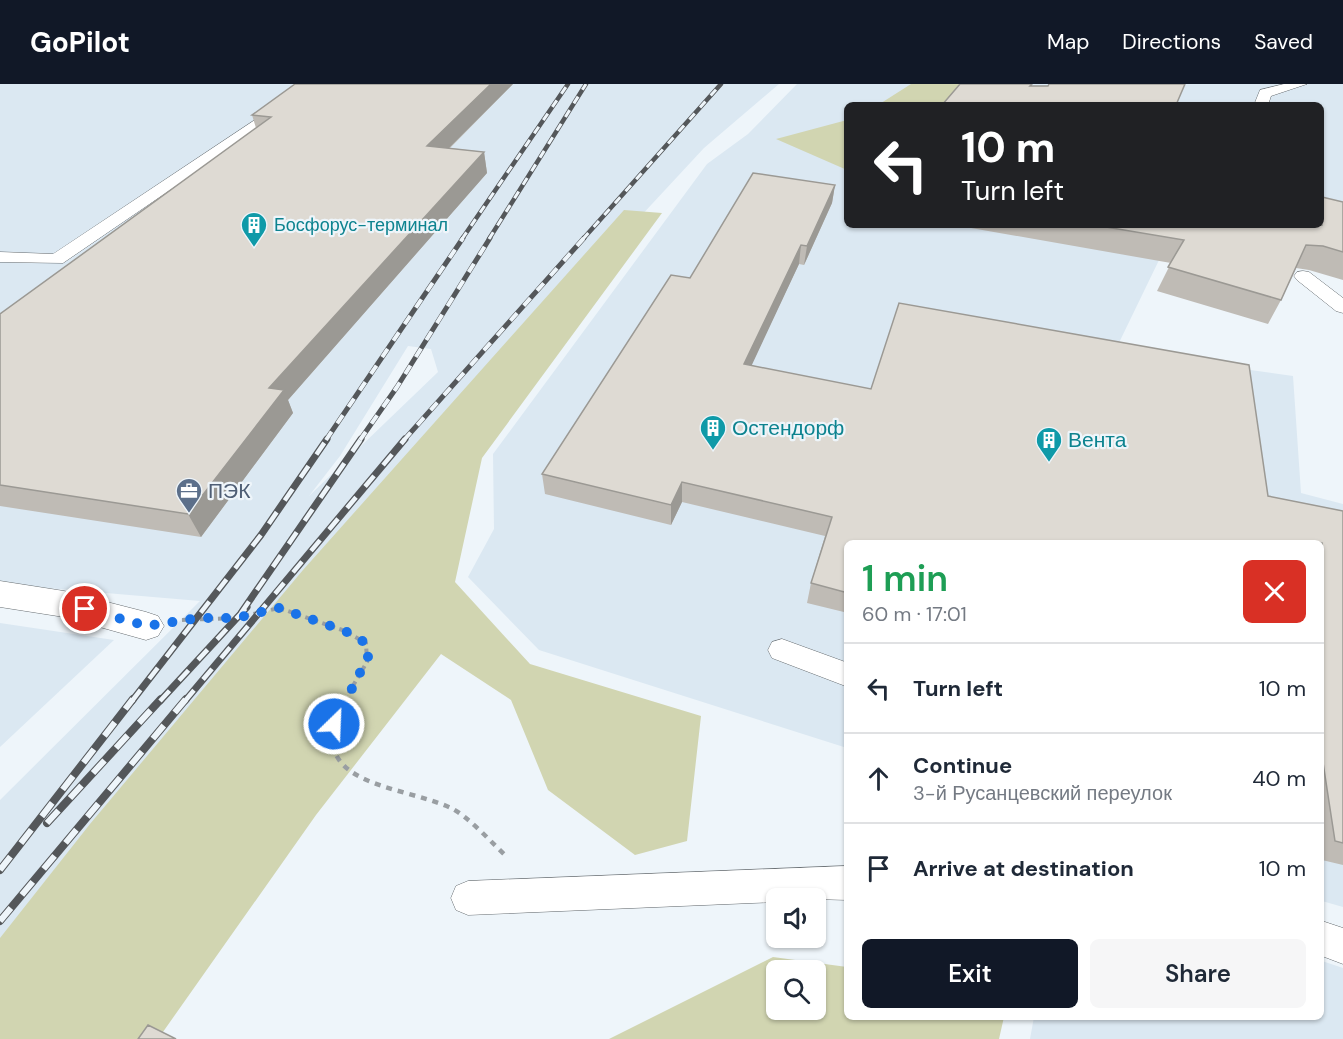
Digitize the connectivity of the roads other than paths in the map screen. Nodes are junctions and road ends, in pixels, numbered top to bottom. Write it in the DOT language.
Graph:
graph roads {
  1 [pos="318,84"];
  2 [pos="1300,84"];
  3 [pos="1262,102"];
  4 [pos="0,257"];
  5 [pos="1303,276"];
  6 [pos="1343,307"];
  7 [pos="0,594"];
  8 [pos="147,626"];
  9 [pos="782,650"];
  10 [pos="844,673"];
  11 [pos="844,883"];
  12 [pos="468,898"];
  13 [pos="1324,940"];
  14 [pos="1343,946"];
  1 -- 4 [label="lane"];
  2 -- 3 [label="lane"];
  5 -- 6 [label="lane"];
  7 -- 8 [label="street"];
  9 -- 10 [label="lane"];
  11 -- 12 [label="lane"];
  13 -- 14 [label="lane"];
}
